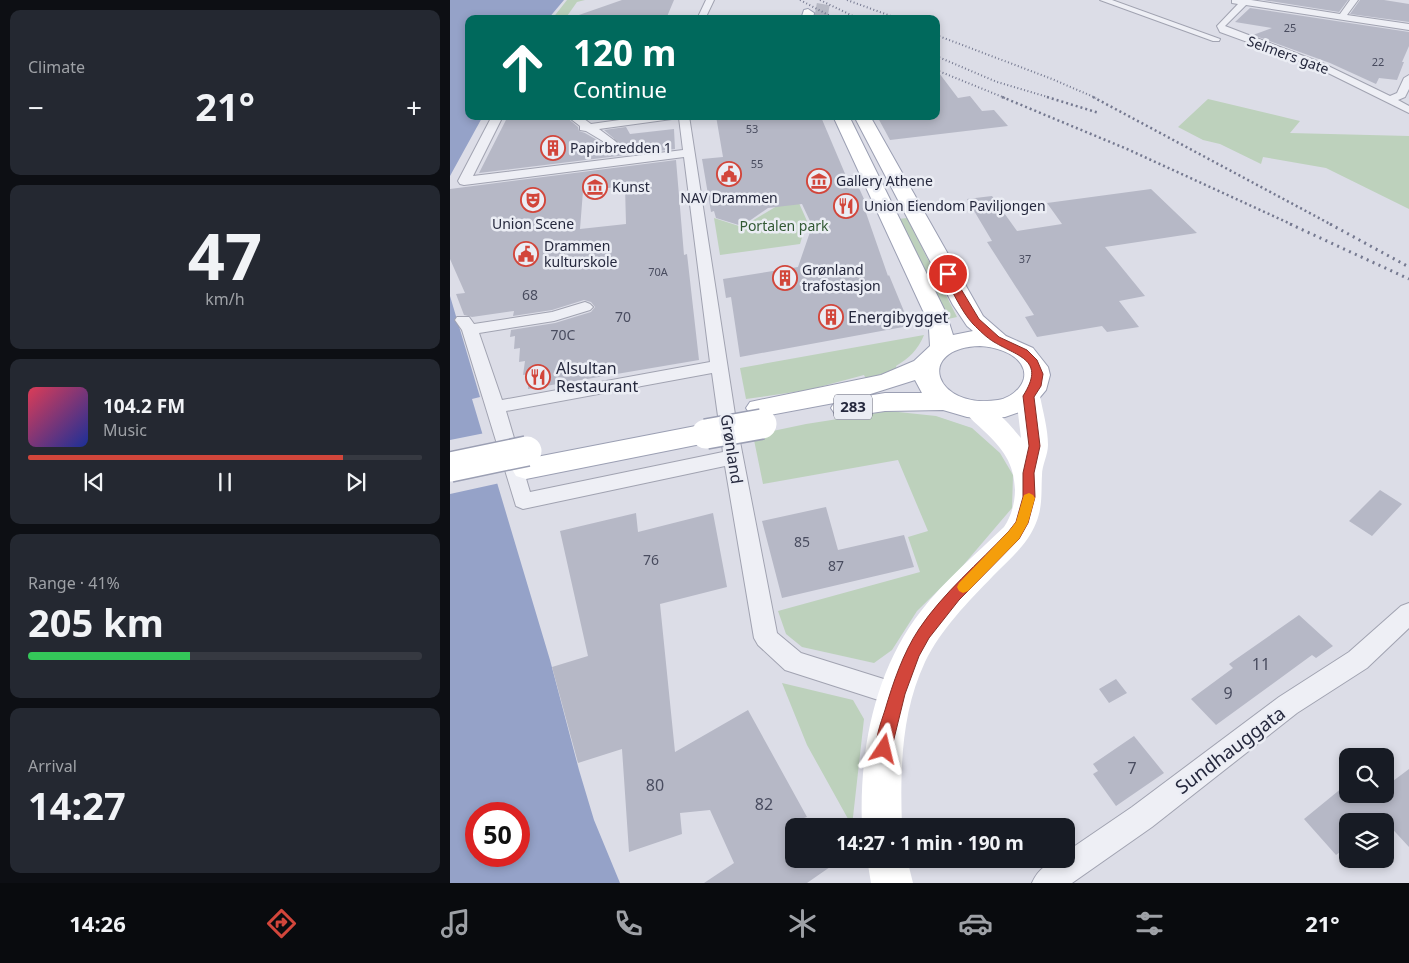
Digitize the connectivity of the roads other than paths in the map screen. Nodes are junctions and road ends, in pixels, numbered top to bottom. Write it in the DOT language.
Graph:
graph roads {
  1 [pos="710,0"];
  2 [pos="1104,0"];
  3 [pos="1230,0"];
  4 [pos="1354,0"];
  5 [pos="1246,1"];
  6 [pos="703,15"];
  7 [pos="1342,17"];
  8 [pos="1409,27"];
  9 [pos="1216,39"];
  10 [pos="1409,78"];
  11 [pos="1390,99"];
  12 [pos="1409,110"];
  13 [pos="500,120"];
  14 [pos="577,120"];
  15 [pos="615,120"];
  16 [pos="685,120"];
  17 [pos="843,120"];
  18 [pos="864,120"];
  19 [pos="586,128"];
  20 [pos="611,143"];
  21 [pos="624,152"];
  22 [pos="689,153"];
  23 [pos="634,160"];
  24 [pos="464,181"];
  25 [pos="585,307"];
  26 [pos="996,339"];
  27 [pos="935,356"];
  28 [pos="719,366"];
  29 [pos="1028,396"];
  30 [pos="946,401"];
  31 [pos="496,407"];
  32 [pos="978,411"];
  33 [pos="760,416"];
  34 [pos="526,460"];
  35 [pos="450,466"];
  36 [pos="735,466"];
  37 [pos="1028,473"];
  38 [pos="450,485"];
  39 [pos="1409,613"];
  40 [pos="897,694"];
  41 [pos="881,818"];
  42 [pos="889,868"];
  43 [pos="892,883"];
  44 [pos="1047,883"];
  1 -- 6 [label="street"];
  2 -- 9 [label="street"];
  3 -- 5 [label="street"];
  4 -- 7 [label="street"];
  5 -- 7 [label="street"];
  5 -- 11 [label="street, Selmers gate"];
  7 -- 8 [label="street"];
  10 -- 11 [label="street"];
  11 -- 12 [label="street"];
  13 -- 24 [label="street"];
  14 -- 19 [label="street"];
  15 -- 19 [label="street"];
  16 -- 22 [label="street, Grønland"];
  17 -- 27 [label="main road, 283"];
  18 -- 26 [label="main road, 283"];
  19 -- 20 [label="street"];
  21 -- 23 [label="street"];
  22 -- 23 [label="street"];
  22 -- 28 [label="street, Grønland"];
  23 -- 24 [label="street"];
  25 -- 31 [label="street"];
  26 -- 27 [label="main road, 283"];
  26 -- 29 [label="main road, 283"];
  27 -- 30 [label="main road, 283"];
  27 -- 33 [label="main road, 283"];
  28 -- 31 [label="street"];
  28 -- 36 [label="street, Grønland"];
  29 -- 32 [label="main road, 283"];
  29 -- 37 [label="main road"];
  30 -- 32 [label="main road, 283"];
  30 -- 33 [label="main road, 283"];
  31 -- 36 [label="street"];
  32 -- 37 [label="main road"];
  33 -- 34 [label="main road, 283, bridge"];
  34 -- 35 [label="main road, 283, bridge"];
  34 -- 38 [label="main road, 283"];
  36 -- 40 [label="street, Grønland"];
  37 -- 40 [label="main road"];
  39 -- 44 [label="street, Sundhauggata"];
  40 -- 41 [label="main road"];
  42 -- 43 [label="main road"];
}
